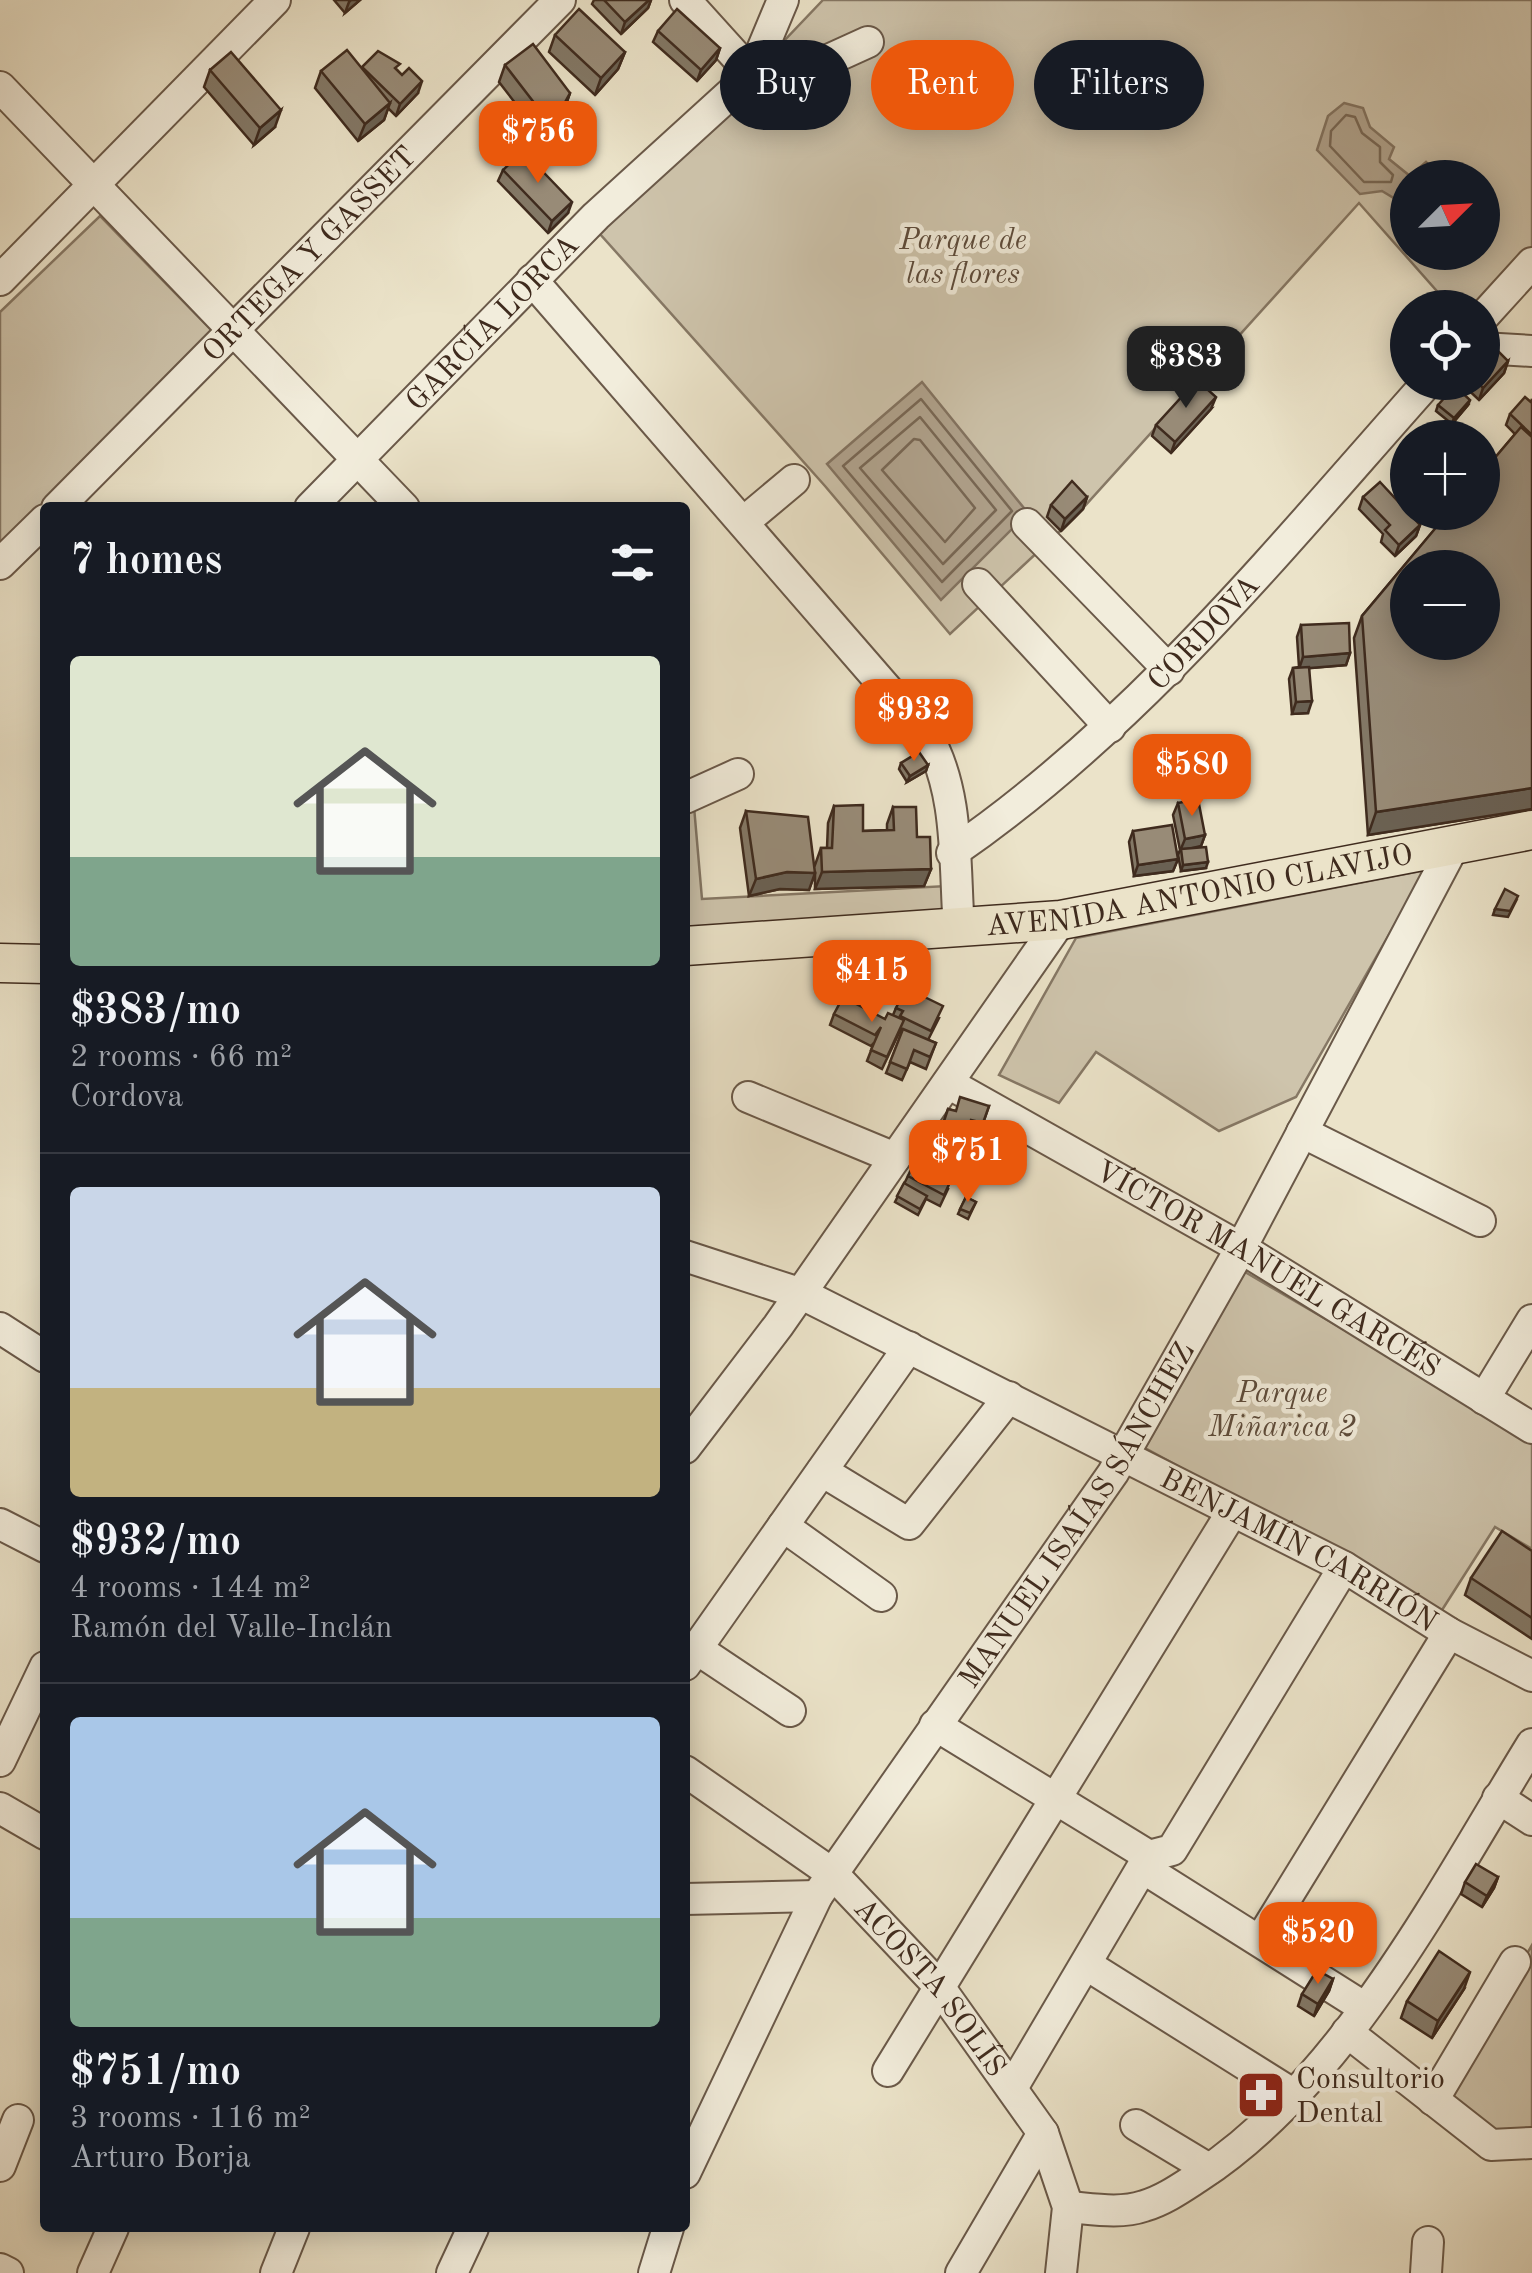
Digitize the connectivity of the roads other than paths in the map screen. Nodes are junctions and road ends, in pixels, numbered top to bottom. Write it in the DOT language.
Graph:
graph roads {
  1 [pos="276,0"];
  2 [pos="560,0"];
  3 [pos="685,0"];
  4 [pos="783,0"];
  5 [pos="721,40"];
  6 [pos="766,40"];
  7 [pos="868,42"];
  8 [pos="851,50"];
  9 [pos="0,87"];
  10 [pos="720,103"];
  11 [pos="94,187"];
  12 [pos="1532,263"];
  13 [pos="0,280"];
  14 [pos="532,280"];
  15 [pos="1500,298"];
  16 [pos="236,330"];
  17 [pos="1500,349"];
  18 [pos="1532,351"];
  19 [pos="1412,400"];
  20 [pos="357,458"];
  21 [pos="794,480"];
  22 [pos="63,502"];
  23 [pos="316,502"];
  24 [pos="398,502"];
  25 [pos="745,522"];
  26 [pos="1027,524"];
  27 [pos="40,525"];
  28 [pos="0,564"];
  29 [pos="978,584"];
  30 [pos="1168,670"];
  31 [pos="1110,727"];
  32 [pos="738,774"];
  33 [pos="690,796"];
  34 [pos="1532,830"];
  35 [pos="1453,847"];
  36 [pos="952,853"];
  37 [pos="1061,920"];
  38 [pos="958,929"];
  39 [pos="690,946"];
  40 [pos="0,963"];
  41 [pos="40,964"];
  42 [pos="948,1084"];
  43 [pos="748,1097"];
  44 [pos="1302,1132"];
  45 [pos="895,1158"];
  46 [pos="1480,1221"];
  47 [pos="1241,1248"];
  48 [pos="690,1258"];
  49 [pos="801,1293"];
  50 [pos="1532,1320"];
  51 [pos="0,1328"];
  52 [pos="909,1348"];
  53 [pos="40,1354"];
  54 [pos="1008,1397"];
  55 [pos="1484,1399"];
  56 [pos="1532,1428"];
  57 [pos="690,1441"];
  58 [pos="1122,1457"];
  59 [pos="822,1471"];
  60 [pos="1232,1512"];
  61 [pos="0,1524"];
  62 [pos="783,1526"];
  63 [pos="40,1544"];
  64 [pos="1344,1567"];
  65 [pos="881,1596"];
  66 [pos="1448,1633"];
  67 [pos="691,1657"];
  68 [pos="1532,1676"];
  69 [pos="40,1677"];
  70 [pos="790,1711"];
  71 [pos="935,1725"];
  72 [pos="1532,1744"];
  73 [pos="0,1761"];
  74 [pos="690,1775"];
  75 [pos="1498,1798"];
  76 [pos="1057,1800"];
  77 [pos="0,1808"];
  78 [pos="1532,1820"];
  79 [pos="40,1831"];
  80 [pos="1146,1862"];
  81 [pos="825,1885"];
  82 [pos="690,1898"];
  83 [pos="1261,1939"];
  84 [pos="1514,1962"];
  85 [pos="1087,1965"];
  86 [pos="937,1984"];
  87 [pos="1366,2008"];
  88 [pos="1347,2032"];
  89 [pos="888,2071"];
  90 [pos="1012,2088"];
  91 [pos="1294,2095"];
  92 [pos="1433,2100"];
  93 [pos="18,2120"];
  94 [pos="1136,2124"];
  95 [pos="1043,2133"];
  96 [pos="1532,2143"];
  97 [pos="690,2155"];
  98 [pos="0,2166"];
  99 [pos="1209,2169"];
  100 [pos="1068,2207"];
  101 [pos="111,2232"];
  102 [pos="292,2232"];
  103 [pos="472,2232"];
  104 [pos="667,2232"];
  105 [pos="1428,2242"];
  106 [pos="0,2269"];
  107 [pos="8,2273"];
  108 [pos="93,2273"];
  109 [pos="276,2273"];
  110 [pos="452,2273"];
  111 [pos="654,2273"];
  112 [pos="961,2273"];
  113 [pos="1061,2273"];
  114 [pos="1426,2273"];
  1 -- 11 [label="street"];
  2 -- 16 [label="street, ORTEGA Y GASSET"];
  3 -- 5 [label="street"];
  4 -- 6 [label="street, GARCÍA LORCA"];
  7 -- 8 [label="street"];
  9 -- 11 [label="street"];
  10 -- 14 [label="street, GARCÍA LORCA"];
  11 -- 13 [label="street"];
  11 -- 16 [label="street"];
  12 -- 15 [label="street"];
  14 -- 20 [label="street, GARCÍA LORCA"];
  14 -- 25 [label="street"];
  16 -- 20 [label="street"];
  16 -- 22 [label="street, ORTEGA Y GASSET"];
  17 -- 18 [label="street"];
  19 -- 30 [label="street, CORDOVA"];
  20 -- 23 [label="street, GARCÍA LORCA"];
  20 -- 24 [label="street"];
  21 -- 25 [label="street"];
  25 -- 36 [label="street"];
  26 -- 30 [label="street"];
  27 -- 28 [label="street"];
  29 -- 31 [label="street"];
  30 -- 31 [label="street, CORDOVA"];
  31 -- 36 [label="street, CORDOVA"];
  32 -- 33 [label="street"];
  34 -- 35 [label="main road, AVENIDA ANTONIO CLAVIJO"];
  35 -- 37 [label="main road, AVENIDA ANTONIO CLAVIJO"];
  35 -- 44 [label="street, MANUEL ISAÍAS SÁNCHEZ"];
  36 -- 38 [label="street"];
  37 -- 38 [label="main road, AVENIDA ANTONIO CLAVIJO"];
  37 -- 42 [label="street"];
  38 -- 39 [label="main road, AVENIDA ANTONIO CLAVIJO"];
  40 -- 41 [label="main road"];
  42 -- 45 [label="street"];
  42 -- 47 [label="street, VÍCTOR MANUEL GARCÉS"];
  43 -- 45 [label="street"];
  44 -- 46 [label="street"];
  44 -- 47 [label="street, MANUEL ISAÍAS SÁNCHEZ"];
  45 -- 49 [label="street"];
  47 -- 55 [label="street, VÍCTOR MANUEL GARCÉS"];
  47 -- 58 [label="street, MANUEL ISAÍAS SÁNCHEZ"];
  48 -- 49 [label="street, BENJAMÍN CARRIÓN"];
  49 -- 52 [label="street, BENJAMÍN CARRIÓN"];
  49 -- 57 [label="street"];
  50 -- 55 [label="street"];
  51 -- 53 [label="street"];
  52 -- 54 [label="street, BENJAMÍN CARRIÓN"];
  52 -- 59 [label="street"];
  54 -- 58 [label="street, BENJAMÍN CARRIÓN"];
  54 -- 59 [label="street"];
  55 -- 56 [label="street, VÍCTOR MANUEL GARCÉS"];
  58 -- 60 [label="street, BENJAMÍN CARRIÓN"];
  58 -- 71 [label="street, MANUEL ISAÍAS SÁNCHEZ"];
  59 -- 62 [label="street"];
  60 -- 64 [label="street, BENJAMÍN CARRIÓN"];
  60 -- 76 [label="street"];
  61 -- 63 [label="street"];
  62 -- 65 [label="street"];
  62 -- 67 [label="street"];
  64 -- 66 [label="street, BENJAMÍN CARRIÓN"];
  64 -- 80 [label="street"];
  66 -- 68 [label="street, BENJAMÍN CARRIÓN"];
  66 -- 83 [label="street"];
  67 -- 70 [label="street"];
  69 -- 73 [label="street"];
  71 -- 76 [label="street"];
  71 -- 81 [label="street, MANUEL ISAÍAS SÁNCHEZ"];
  72 -- 75 [label="street"];
  74 -- 81 [label="street, ACOSTA SOLÍS"];
  75 -- 78 [label="street"];
  75 -- 87 [label="street"];
  76 -- 80 [label="street"];
  76 -- 86 [label="street"];
  77 -- 79 [label="street"];
  80 -- 83 [label="street"];
  80 -- 85 [label="street"];
  81 -- 82 [label="street"];
  81 -- 86 [label="street, ACOSTA SOLÍS"];
  81 -- 97 [label="street, MANUEL ISAÍAS SÁNCHEZ"];
  83 -- 87 [label="street"];
  84 -- 92 [label="street"];
  85 -- 90 [label="street"];
  85 -- 91 [label="street"];
  86 -- 89 [label="street"];
  86 -- 90 [label="street, ACOSTA SOLÍS"];
  87 -- 88 [label="street"];
  88 -- 91 [label="street"];
  88 -- 92 [label="street"];
  90 -- 95 [label="street, ACOSTA SOLÍS"];
  91 -- 99 [label="street"];
  92 -- 96 [label="street"];
  93 -- 98 [label="street"];
  94 -- 99 [label="street"];
  95 -- 100 [label="street, ACOSTA SOLÍS"];
  95 -- 112 [label="street"];
  99 -- 100 [label="street"];
  100 -- 113 [label="street, ACOSTA SOLÍS"];
  101 -- 108 [label="street"];
  102 -- 109 [label="street"];
  103 -- 110 [label="street"];
  104 -- 111 [label="street"];
  105 -- 114 [label="street"];
  106 -- 107 [label="street"];
}
